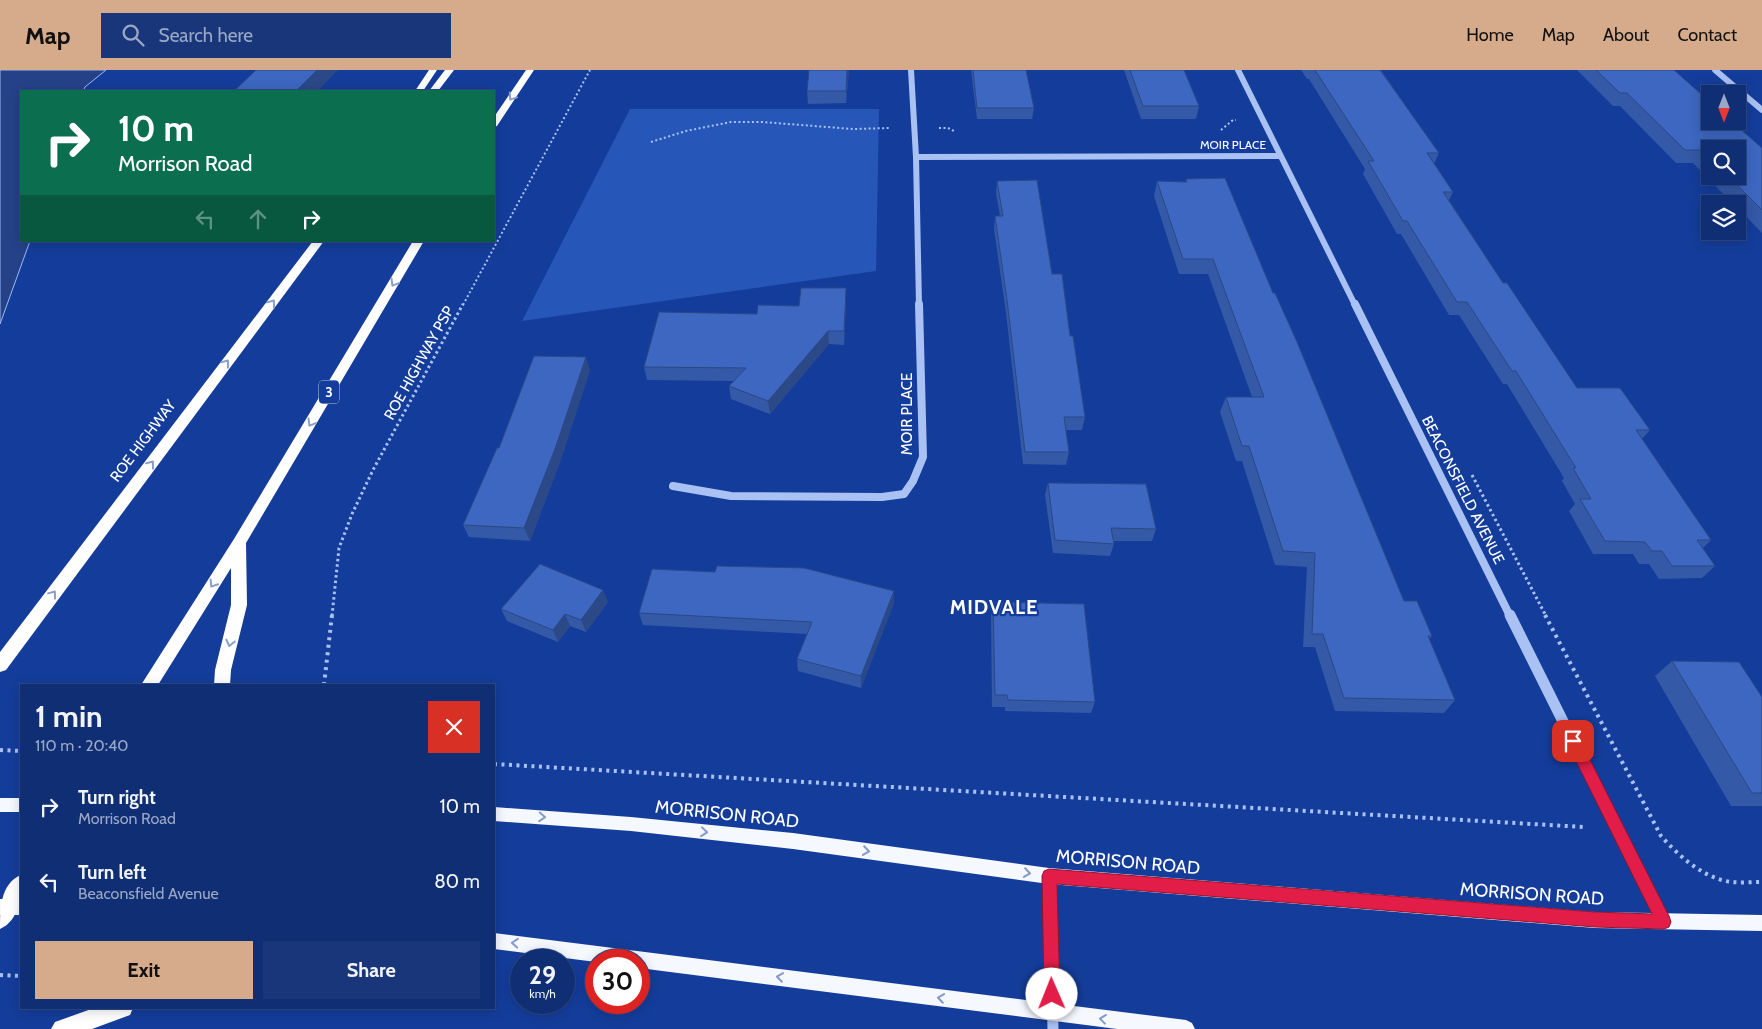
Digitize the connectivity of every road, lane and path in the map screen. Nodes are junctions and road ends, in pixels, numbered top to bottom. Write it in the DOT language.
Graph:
graph roads {
  1 [pos="433,70"];
  2 [pos="450,70"];
  3 [pos="530,70"];
  4 [pos="590,70"];
  5 [pos="911,70"];
  6 [pos="1238,70"];
  7 [pos="1715,70"];
  8 [pos="420,90"];
  9 [pos="434,90"];
  10 [pos="1762,110"];
  11 [pos="495,122"];
  12 [pos="915,128"];
  13 [pos="651,142"];
  14 [pos="916,156"];
  15 [pos="1280,156"];
  16 [pos="318,242"];
  17 [pos="418,242"];
  18 [pos="1471,473"];
  19 [pos="673,486"];
  20 [pos="239,543"];
  21 [pos="24,633"];
  22 [pos="0,647"];
  23 [pos="0,665"];
  24 [pos="149,684"];
  25 [pos="222,684"];
  26 [pos="324,684"];
  27 [pos="0,750"];
  28 [pos="20,751"];
  29 [pos="495,764"];
  30 [pos="0,805"];
  31 [pos="20,805"];
  32 [pos="495,814"];
  33 [pos="1617,829"];
  34 [pos="1049,876"];
  35 [pos="1762,882"];
  36 [pos="20,887"];
  37 [pos="7,910"];
  38 [pos="1664,922"];
  39 [pos="1762,922"];
  40 [pos="495,941"];
  41 [pos="0,975"];
  42 [pos="20,976"];
  43 [pos="119,1009"];
  44 [pos="1053,1021"];
  45 [pos="62,1029"];
  46 [pos="1186,1029"];
  1 -- 8 [label="highway"];
  2 -- 9 [label="highway"];
  3 -- 11 [label="highway, one-way"];
  4 -- 26 [label="path, ROE HIGHWAY PSP"];
  5 -- 12 [label="street, MOIR PLACE"];
  6 -- 15 [label="street, BEACONSFIELD AVENUE"];
  7 -- 10 [label="street"];
  12 -- 13 [label="path"];
  12 -- 14 [label="street, MOIR PLACE"];
  14 -- 15 [label="street, MOIR PLACE"];
  14 -- 19 [label="street, MOIR PLACE"];
  15 -- 33 [label="street, BEACONSFIELD AVENUE"];
  21 -- 16 [label="highway, ROE HIGHWAY, one-way"];
  17 -- 20 [label="highway, 3, one-way"];
  18 -- 35 [label="path"];
  20 -- 24 [label="highway, 3, one-way"];
  20 -- 25 [label="highway, one-way"];
  21 -- 22 [label="highway"];
  21 -- 23 [label="highway, ROE HIGHWAY"];
  27 -- 28 [label="path"];
  29 -- 33 [label="path"];
  30 -- 31 [label="main road"];
  32 -- 34 [label="main road, MORRISON ROAD, one-way"];
  33 -- 38 [label="street, BEACONSFIELD AVENUE"];
  34 -- 38 [label="main road, MORRISON ROAD"];
  34 -- 44 [label="street"];
  36 -- 37 [label="highway"];
  38 -- 39 [label="main road, MORRISON ROAD"];
  44 -- 40 [label="main road, one-way"];
  41 -- 42 [label="path"];
  43 -- 45 [label="highway"];
  46 -- 44 [label="main road, one-way"];
}
